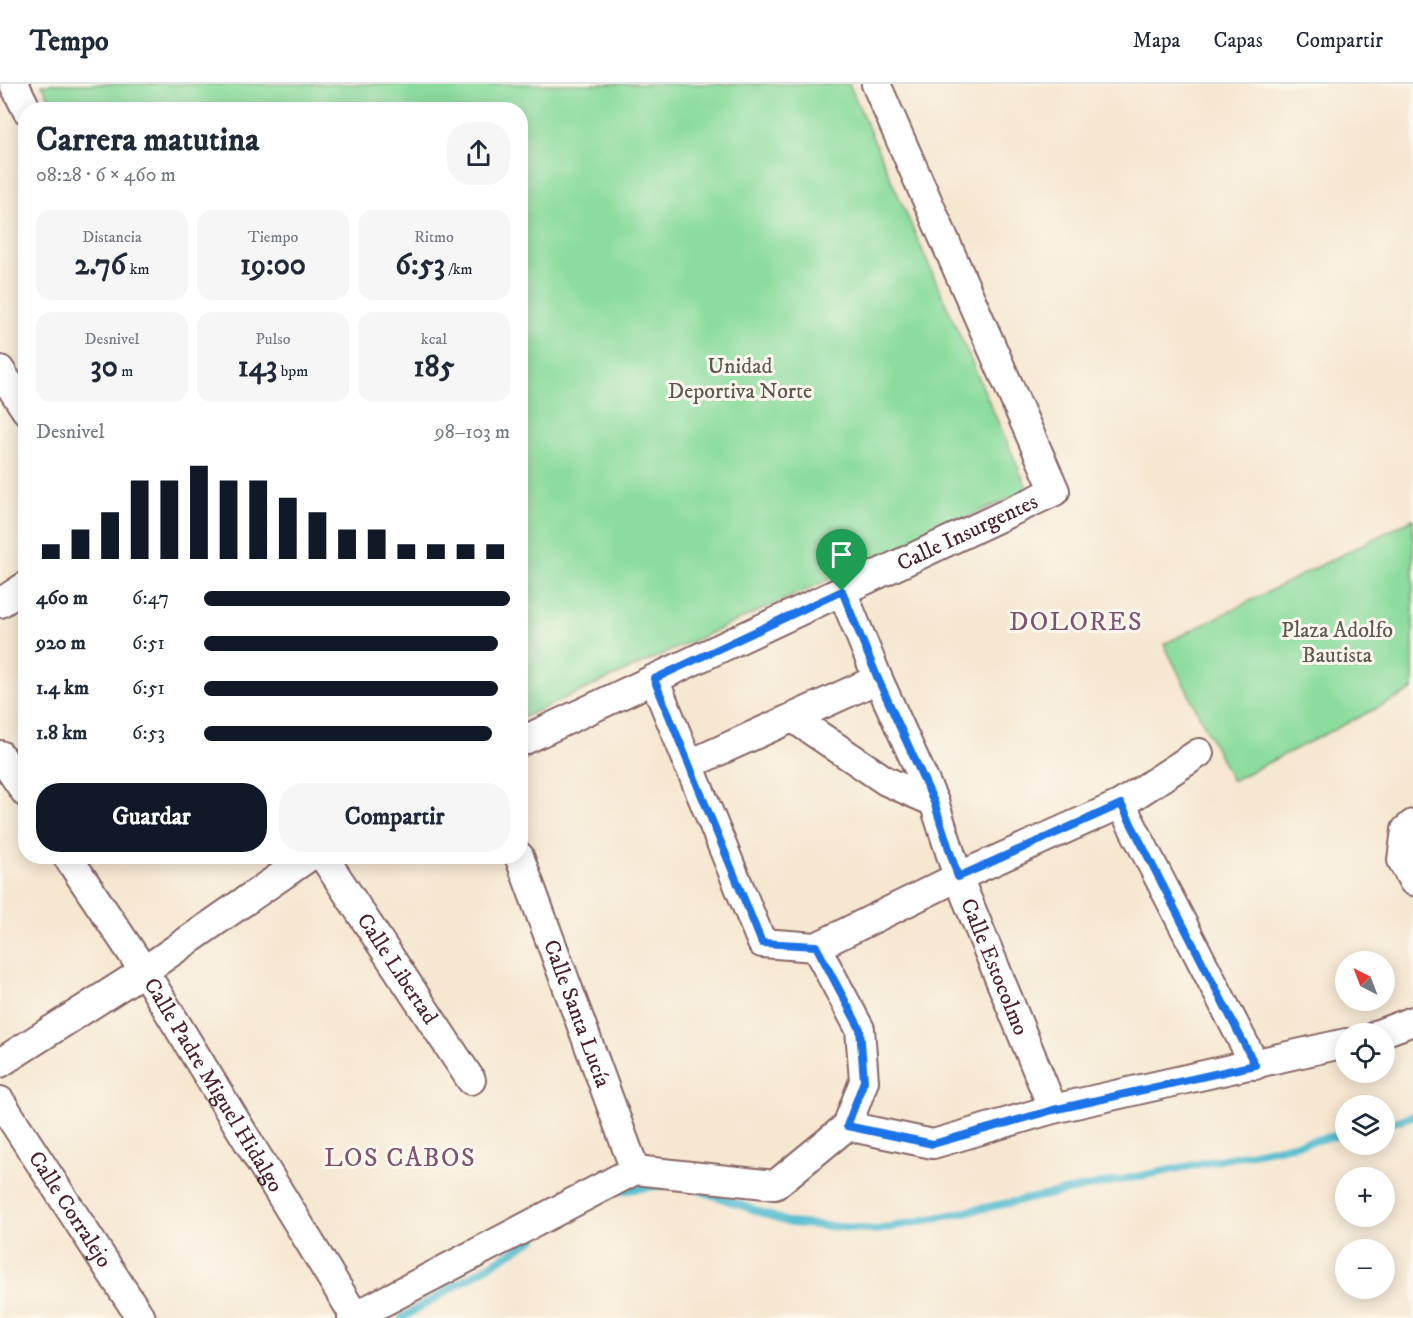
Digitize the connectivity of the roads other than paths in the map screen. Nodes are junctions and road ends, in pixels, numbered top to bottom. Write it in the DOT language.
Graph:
graph roads {
  1 [pos="876,84"];
  2 [pos="0,370"];
  3 [pos="18,398"];
  4 [pos="18,591"];
  5 [pos="842,591"];
  6 [pos="0,603"];
  7 [pos="654,679"];
  8 [pos="878,679"];
  9 [pos="793,718"];
  10 [pos="528,738"];
  11 [pos="1199,753"];
  12 [pos="0,755"];
  13 [pos="688,765"];
  14 [pos="18,781"];
  15 [pos="934,802"];
  16 [pos="1121,804"];
  17 [pos="1413,824"];
  18 [pos="73,864"];
  19 [pos="298,864"];
  20 [pos="328,864"];
  21 [pos="522,864"];
  22 [pos="958,877"];
  23 [pos="1413,881"];
  24 [pos="816,946"];
  25 [pos="144,971"];
  26 [pos="1413,1021"];
  27 [pos="1395,1028"];
  28 [pos="1335,1046"];
  29 [pos="0,1063"];
  30 [pos="1255,1065"];
  31 [pos="471,1080"];
  32 [pos="0,1101"];
  33 [pos="1053,1110"];
  34 [pos="847,1126"];
  35 [pos="635,1170"];
  36 [pos="141,1318"];
  37 [pos="354,1318"];
  1 -- 5 [label="street, Calle Insurgentes"];
  2 -- 3 [label="street"];
  4 -- 6 [label="street"];
  5 -- 7 [label="street, Calle Insurgentes"];
  5 -- 8 [label="street, Calle Estocolmo"];
  7 -- 10 [label="street, Calle Insurgentes"];
  7 -- 13 [label="street"];
  8 -- 9 [label="street"];
  8 -- 15 [label="street, Calle Estocolmo"];
  9 -- 13 [label="street"];
  9 -- 15 [label="street"];
  11 -- 16 [label="street"];
  12 -- 14 [label="street"];
  13 -- 24 [label="street"];
  15 -- 22 [label="street, Calle Estocolmo"];
  16 -- 22 [label="street"];
  16 -- 30 [label="street"];
  17 -- 23 [label="street"];
  18 -- 25 [label="street, Calle Padre Miguel Hidalgo"];
  19 -- 25 [label="street"];
  20 -- 31 [label="street, Calle Libertad"];
  21 -- 35 [label="street, Calle Santa Lucía"];
  22 -- 24 [label="street"];
  22 -- 33 [label="street, Calle Estocolmo"];
  24 -- 34 [label="street"];
  25 -- 29 [label="street"];
  25 -- 37 [label="street, Calle Padre Miguel Hidalgo"];
  26 -- 27 [label="street"];
  28 -- 30 [label="street"];
  30 -- 33 [label="street"];
  32 -- 36 [label="street, Calle Corralejo"];
  33 -- 34 [label="street"];
  34 -- 35 [label="street"];
  35 -- 37 [label="street"];
}
